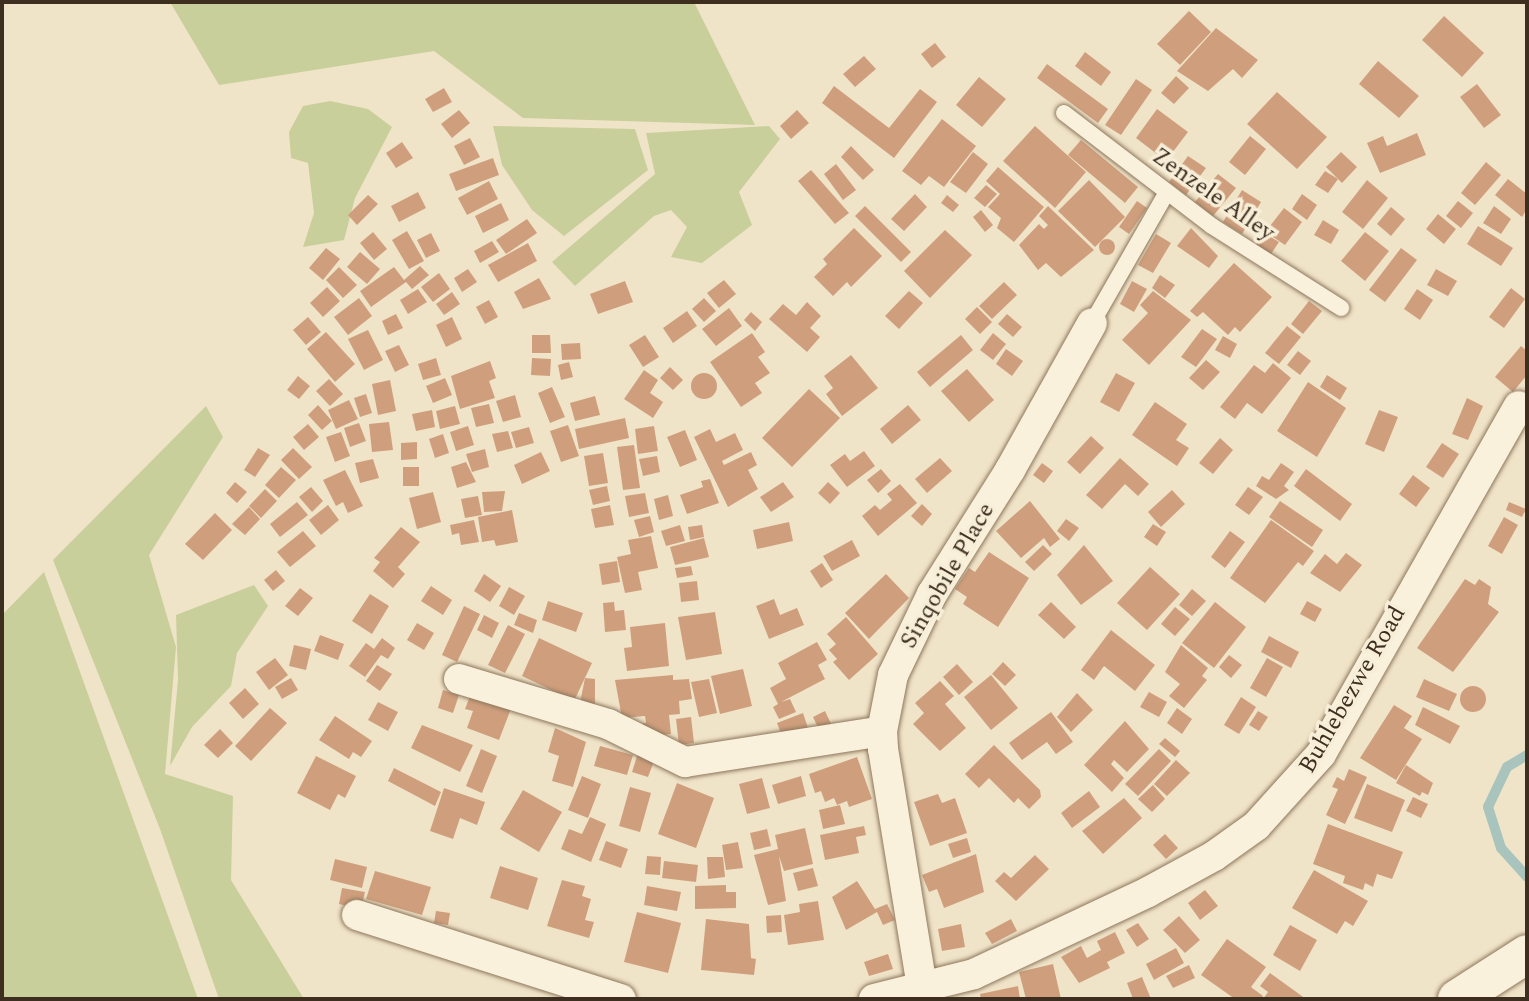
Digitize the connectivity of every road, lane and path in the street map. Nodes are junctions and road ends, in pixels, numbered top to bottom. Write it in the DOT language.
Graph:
graph roads {
  1 [pos="1064,113"];
  2 [pos="1167,192"];
  3 [pos="1341,308"];
  4 [pos="1092,323"];
  5 [pos="1519,406"];
  6 [pos="459,679"];
  7 [pos="882,731"];
  8 [pos="357,915"];
  9 [pos="1527,954"];
  10 [pos="924,994"];
  11 [pos="621,999"];
  12 [pos="874,999"];
  13 [pos="1457,999"];
  1 -- 2 [label="lane, Zenzele Alley"];
  2 -- 3 [label="lane, Zenzele Alley"];
  2 -- 4 [label="lane, Sinqobile Place"];
  4 -- 7 [label="street, Sinqobile Place"];
  5 -- 10 [label="street, Buhlebezwe Road"];
  6 -- 7 [label="street"];
  7 -- 10 [label="street, Sinqobile Place"];
  8 -- 11 [label="street"];
  9 -- 13 [label="street"];
  10 -- 12 [label="street, Buhlebezwe Road"];
}
